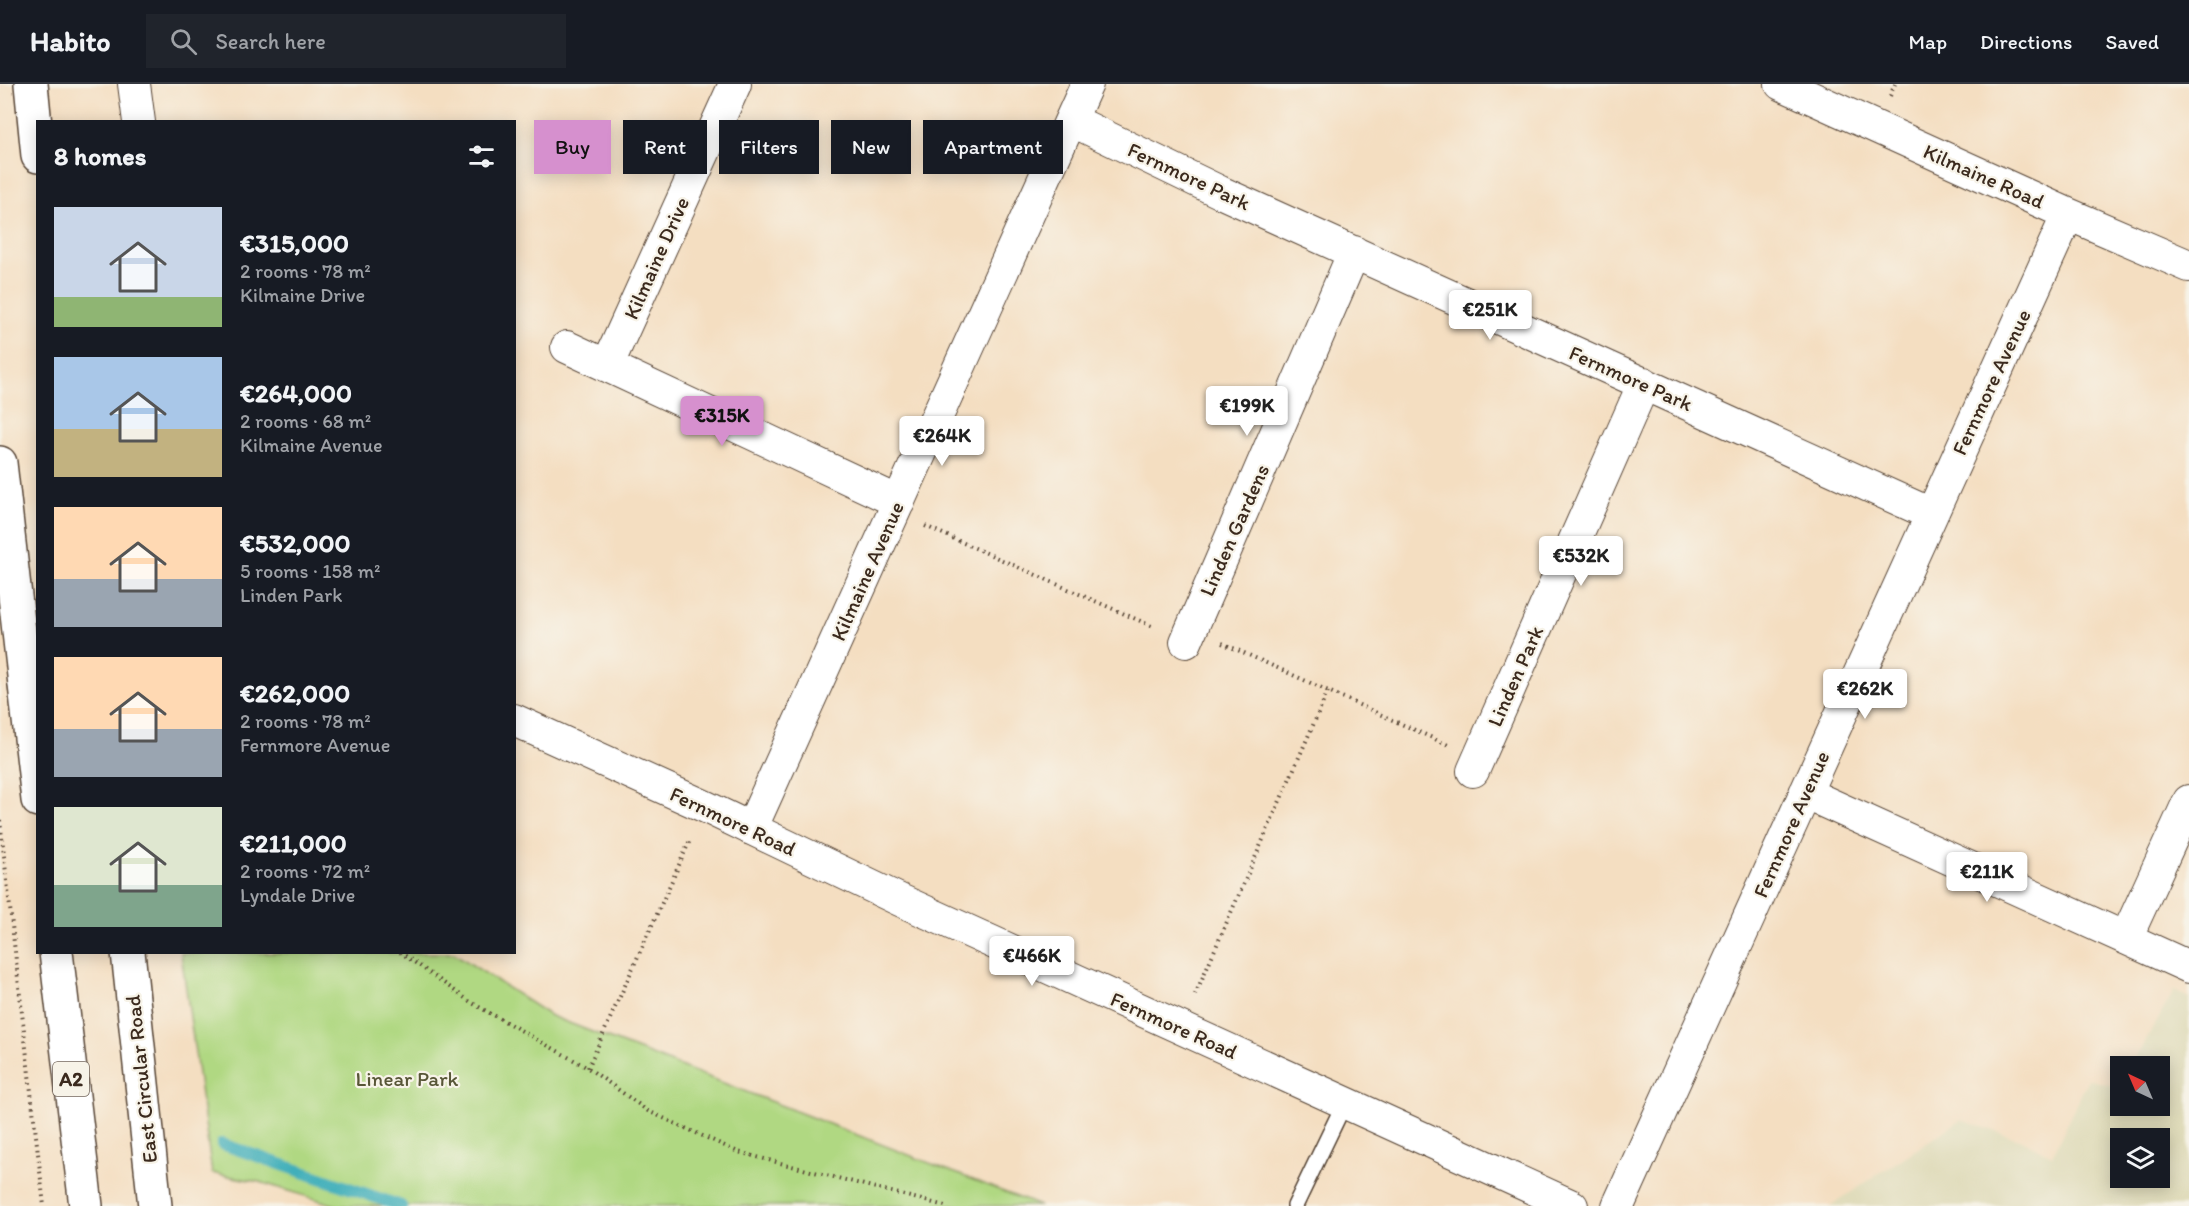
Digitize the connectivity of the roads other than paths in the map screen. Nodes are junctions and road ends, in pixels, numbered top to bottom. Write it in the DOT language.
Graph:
graph roads {
  1 [pos="31,84"];
  2 [pos="134,84"];
  3 [pos="735,84"];
  4 [pos="1087,84"];
  5 [pos="1781,84"];
  6 [pos="139,120"];
  7 [pos="1071,120"];
  8 [pos="36,135"];
  9 [pos="2068,214"];
  10 [pos="1354,252"];
  11 [pos="2189,266"];
  12 [pos="567,347"];
  13 [pos="607,366"];
  14 [pos="1644,383"];
  15 [pos="0,462"];
  16 [pos="896,507"];
  17 [pos="1931,514"];
  18 [pos="1189,635"];
  19 [pos="516,721"];
  20 [pos="1476,765"];
  21 [pos="36,782"];
  22 [pos="1805,793"];
  23 [pos="2189,801"];
  24 [pos="751,829"];
  25 [pos="2126,938"];
  26 [pos="56,954"];
  27 [pos="128,954"];
  28 [pos="2189,967"];
  29 [pos="1345,1102"];
  30 [pos="86,1206"];
  31 [pos="155,1206"];
  32 [pos="1295,1206"];
  33 [pos="1572,1206"];
  34 [pos="1618,1206"];
  1 -- 8 [label="highway"];
  2 -- 6 [label="street"];
  3 -- 13 [label="street, Kilmaine Drive"];
  4 -- 7 [label="street, Kilmaine Avenue"];
  5 -- 9 [label="street, Kilmaine Road"];
  7 -- 10 [label="street, Fernmore Park"];
  7 -- 16 [label="street, Kilmaine Avenue"];
  9 -- 11 [label="street, Kilmaine Road"];
  9 -- 17 [label="street, Fernmore Avenue"];
  10 -- 14 [label="street, Fernmore Park"];
  10 -- 18 [label="street, Linden Gardens"];
  12 -- 13 [label="street"];
  13 -- 16 [label="street"];
  14 -- 17 [label="street, Fernmore Park"];
  14 -- 20 [label="street, Linden Park"];
  15 -- 21 [label="highway"];
  16 -- 24 [label="street, Kilmaine Avenue"];
  17 -- 22 [label="street, Fernmore Avenue"];
  19 -- 24 [label="street, Fernmore Road"];
  22 -- 25 [label="street"];
  22 -- 34 [label="street, Fernmore Avenue"];
  23 -- 25 [label="street"];
  24 -- 29 [label="street, Fernmore Road"];
  25 -- 28 [label="street"];
  26 -- 30 [label="highway, A2"];
  27 -- 31 [label="highway, East Circular Road"];
  29 -- 32 [label="lane"];
  29 -- 33 [label="street, Fernmore Road"];
}
